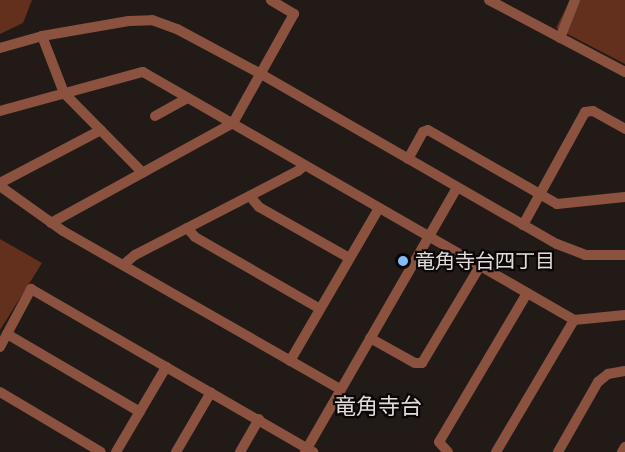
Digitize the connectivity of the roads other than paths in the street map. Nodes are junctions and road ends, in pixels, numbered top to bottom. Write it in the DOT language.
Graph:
graph roads {
  1 [pos="271,0"];
  2 [pos="575,0"];
  3 [pos="495,1"];
  4 [pos="42,36"];
  5 [pos="560,38"];
  6 [pos="0,48"];
  7 [pos="625,72"];
  8 [pos="261,74"];
  9 [pos="64,93"];
  10 [pos="188,98"];
  11 [pos="0,111"];
  12 [pos="155,116"];
  13 [pos="233,123"];
  14 [pos="625,129"];
  15 [pos="101,130"];
  16 [pos="408,159"];
  17 [pos="304,166"];
  18 [pos="143,172"];
  19 [pos="0,185"];
  20 [pos="457,188"];
  21 [pos="540,193"];
  22 [pos="250,196"];
  23 [pos="625,196"];
  24 [pos="379,208"];
  25 [pos="51,223"];
  26 [pos="523,225"];
  27 [pos="187,228"];
  28 [pos="429,237"];
  29 [pos="625,255"];
  30 [pos="349,258"];
  31 [pos="123,265"];
  32 [pos="480,266"];
  33 [pos="526,293"];
  34 [pos="320,309"];
  35 [pos="625,315"];
  36 [pos="574,320"];
  37 [pos="7,334"];
  38 [pos="370,338"];
  39 [pos="0,347"];
  40 [pos="290,361"];
  41 [pos="166,367"];
  42 [pos="625,371"];
  43 [pos="340,389"];
  44 [pos="0,392"];
  45 [pos="211,392"];
  46 [pos="140,412"];
  47 [pos="259,419"];
  48 [pos="625,447"];
  49 [pos="309,451"];
  50 [pos="101,452"];
  51 [pos="116,452"];
  52 [pos="176,452"];
  53 [pos="240,452"];
  54 [pos="448,452"];
  55 [pos="496,452"];
  56 [pos="558,452"];
  57 [pos="622,452"];
  1 -- 8 [label="street"];
  2 -- 5 [label="street"];
  3 -- 5 [label="street"];
  4 -- 6 [label="street"];
  4 -- 8 [label="street"];
  4 -- 9 [label="street"];
  5 -- 7 [label="street"];
  8 -- 13 [label="street"];
  8 -- 16 [label="street"];
  9 -- 10 [label="street"];
  9 -- 11 [label="street"];
  9 -- 15 [label="street"];
  10 -- 12 [label="street"];
  10 -- 13 [label="street"];
  13 -- 17 [label="street"];
  13 -- 18 [label="street"];
  14 -- 21 [label="street"];
  15 -- 18 [label="street"];
  15 -- 19 [label="street"];
  16 -- 20 [label="street"];
  16 -- 21 [label="street"];
  17 -- 22 [label="street"];
  17 -- 24 [label="street"];
  18 -- 25 [label="street"];
  19 -- 25 [label="street"];
  20 -- 26 [label="street"];
  20 -- 28 [label="street"];
  21 -- 23 [label="street"];
  21 -- 26 [label="street"];
  22 -- 27 [label="street"];
  22 -- 30 [label="street"];
  24 -- 28 [label="street"];
  24 -- 30 [label="street"];
  25 -- 31 [label="street"];
  26 -- 29 [label="street"];
  27 -- 31 [label="street"];
  27 -- 34 [label="street"];
  28 -- 32 [label="street"];
  28 -- 38 [label="street"];
  30 -- 34 [label="street"];
  31 -- 40 [label="street"];
  32 -- 33 [label="street"];
  32 -- 38 [label="street"];
  33 -- 36 [label="street"];
  33 -- 54 [label="street"];
  34 -- 40 [label="street"];
  35 -- 36 [label="street"];
  36 -- 55 [label="street"];
  37 -- 39 [label="street"];
  37 -- 41 [label="street"];
  37 -- 46 [label="street"];
  38 -- 43 [label="street"];
  40 -- 43 [label="street"];
  41 -- 45 [label="street"];
  41 -- 46 [label="street"];
  42 -- 56 [label="street"];
  43 -- 49 [label="street"];
  44 -- 50 [label="street"];
  45 -- 47 [label="street"];
  45 -- 52 [label="street"];
  46 -- 51 [label="street"];
  47 -- 49 [label="street"];
  47 -- 53 [label="street"];
  48 -- 57 [label="street"];
}
